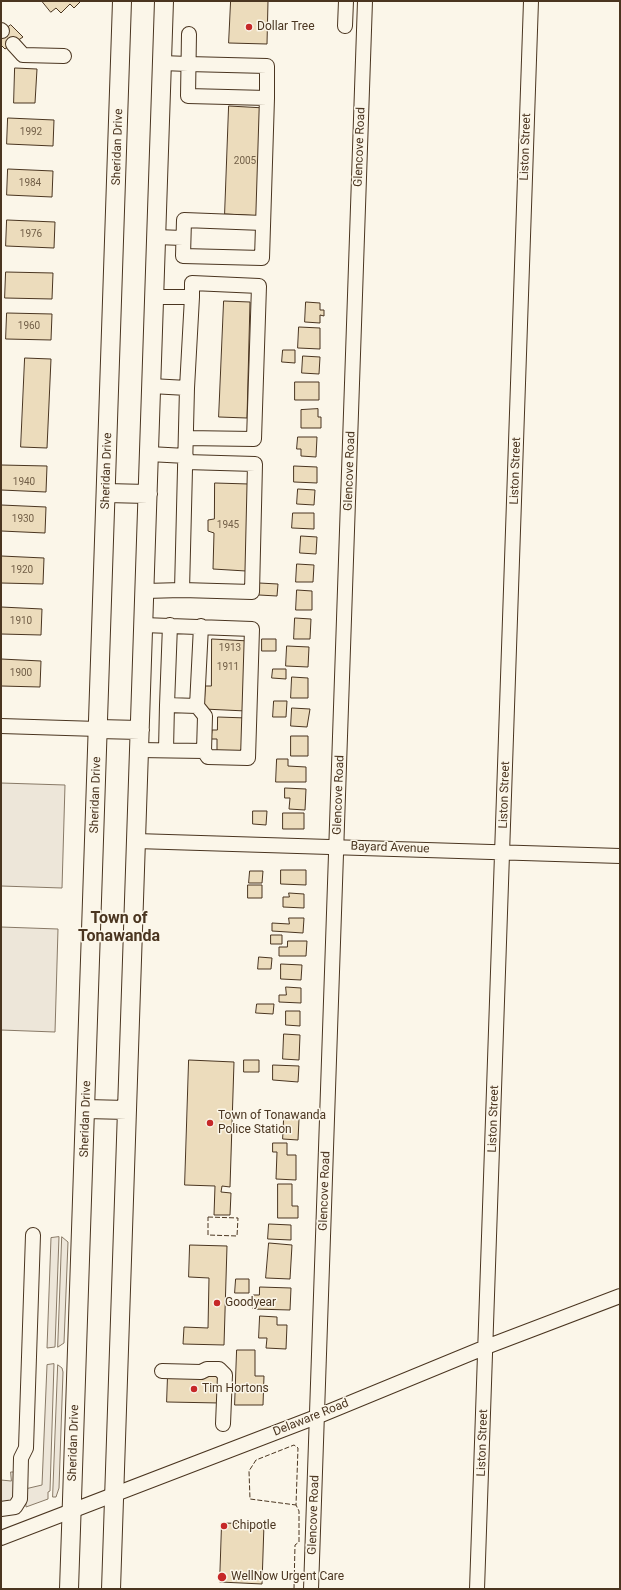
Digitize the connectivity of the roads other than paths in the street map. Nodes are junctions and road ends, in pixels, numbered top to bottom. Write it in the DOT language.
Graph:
graph roads {
  1 [pos="122,1"];
  2 [pos="164,1"];
  3 [pos="346,1"];
  4 [pos="365,1"];
  5 [pos="531,1"];
  6 [pos="345,26"];
  7 [pos="189,34"];
  8 [pos="13,44"];
  9 [pos="64,56"];
  10 [pos="162,63"];
  11 [pos="188,64"];
  12 [pos="267,98"];
  13 [pos="263,222"];
  14 [pos="156,237"];
  15 [pos="183,238"];
  16 [pos="154,297"];
  17 [pos="192,297"];
  18 [pos="152,386"];
  19 [pos="187,388"];
  20 [pos="186,438"];
  21 [pos="149,454"];
  22 [pos="186,459"];
  23 [pos="106,493"];
  24 [pos="148,494"];
  25 [pos="182,590"];
  26 [pos="144,591"];
  27 [pos="143,625"];
  28 [pos="170,625"];
  29 [pos="201,626"];
  30 [pos="167,705"];
  31 [pos="197,706"];
  32 [pos="1,726"];
  33 [pos="98,730"];
  34 [pos="140,730"];
  35 [pos="139,750"];
  36 [pos="166,750"];
  37 [pos="204,751"];
  38 [pos="136,841"];
  39 [pos="337,847"];
  40 [pos="503,852"];
  41 [pos="620,856"];
  42 [pos="86,1109"];
  43 [pos="127,1110"];
  44 [pos="33,1235"];
  45 [pos="620,1296"];
  46 [pos="486,1347"];
  47 [pos="162,1371"];
  48 [pos="316,1417"];
  49 [pos="223,1424"];
  50 [pos="115,1494"];
  51 [pos="1,1509"];
  52 [pos="72,1511"];
  53 [pos="1,1538"];
  54 [pos="69,1589"];
  55 [pos="111,1589"];
  56 [pos="311,1589"];
  57 [pos="477,1589"];
  1 -- 23 [label="main road, Sheridan Drive"];
  2 -- 10 [label="main road"];
  3 -- 6 [label="street"];
  4 -- 39 [label="street, Glencove Road"];
  5 -- 40 [label="street, Liston Street"];
  7 -- 11 [label="street"];
  8 -- 9 [label="street"];
  10 -- 11 [label="street"];
  10 -- 14 [label="main road"];
  11 -- 12 [label="street"];
  11 -- 12 [label="street"];
  12 -- 13 [label="street"];
  13 -- 15 [label="street"];
  13 -- 15 [label="street"];
  14 -- 15 [label="street"];
  14 -- 16 [label="main road"];
  16 -- 17 [label="street"];
  16 -- 18 [label="main road"];
  17 -- 19 [label="street"];
  17 -- 20 [label="street"];
  18 -- 19 [label="street"];
  18 -- 21 [label="main road"];
  19 -- 20 [label="street"];
  20 -- 22 [label="street"];
  21 -- 22 [label="street"];
  21 -- 24 [label="main road"];
  22 -- 25 [label="street"];
  22 -- 25 [label="street"];
  23 -- 24 [label="main road"];
  23 -- 33 [label="main road, Sheridan Drive"];
  24 -- 26 [label="main road"];
  25 -- 26 [label="street"];
  26 -- 27 [label="main road"];
  27 -- 28 [label="street"];
  27 -- 34 [label="main road"];
  28 -- 29 [label="street"];
  28 -- 30 [label="street"];
  29 -- 31 [label="street"];
  29 -- 37 [label="street"];
  30 -- 31 [label="street"];
  30 -- 36 [label="street"];
  31 -- 37 [label="street"];
  32 -- 33 [label="street"];
  33 -- 34 [label="main road"];
  33 -- 42 [label="main road, Sheridan Drive"];
  34 -- 35 [label="main road"];
  35 -- 36 [label="street"];
  35 -- 38 [label="main road"];
  36 -- 37 [label="street"];
  38 -- 39 [label="street, Bayard Avenue"];
  38 -- 43 [label="main road"];
  39 -- 40 [label="street, Bayard Avenue"];
  39 -- 48 [label="street, Glencove Road"];
  40 -- 41 [label="street, Bayard Avenue"];
  40 -- 46 [label="street, Liston Street"];
  42 -- 43 [label="main road"];
  42 -- 52 [label="main road, Sheridan Drive"];
  43 -- 50 [label="main road"];
  44 -- 51 [label="street"];
  45 -- 46 [label="street, Delaware Road"];
  46 -- 48 [label="street, Delaware Road"];
  46 -- 57 [label="street, Liston Street"];
  47 -- 49 [label="street"];
  48 -- 50 [label="street, Delaware Road"];
  48 -- 56 [label="street, Glencove Road"];
  50 -- 52 [label="street, Delaware Road"];
  50 -- 55 [label="main road"];
  52 -- 53 [label="street, Delaware Road"];
  52 -- 54 [label="main road, Sheridan Drive"];
}
